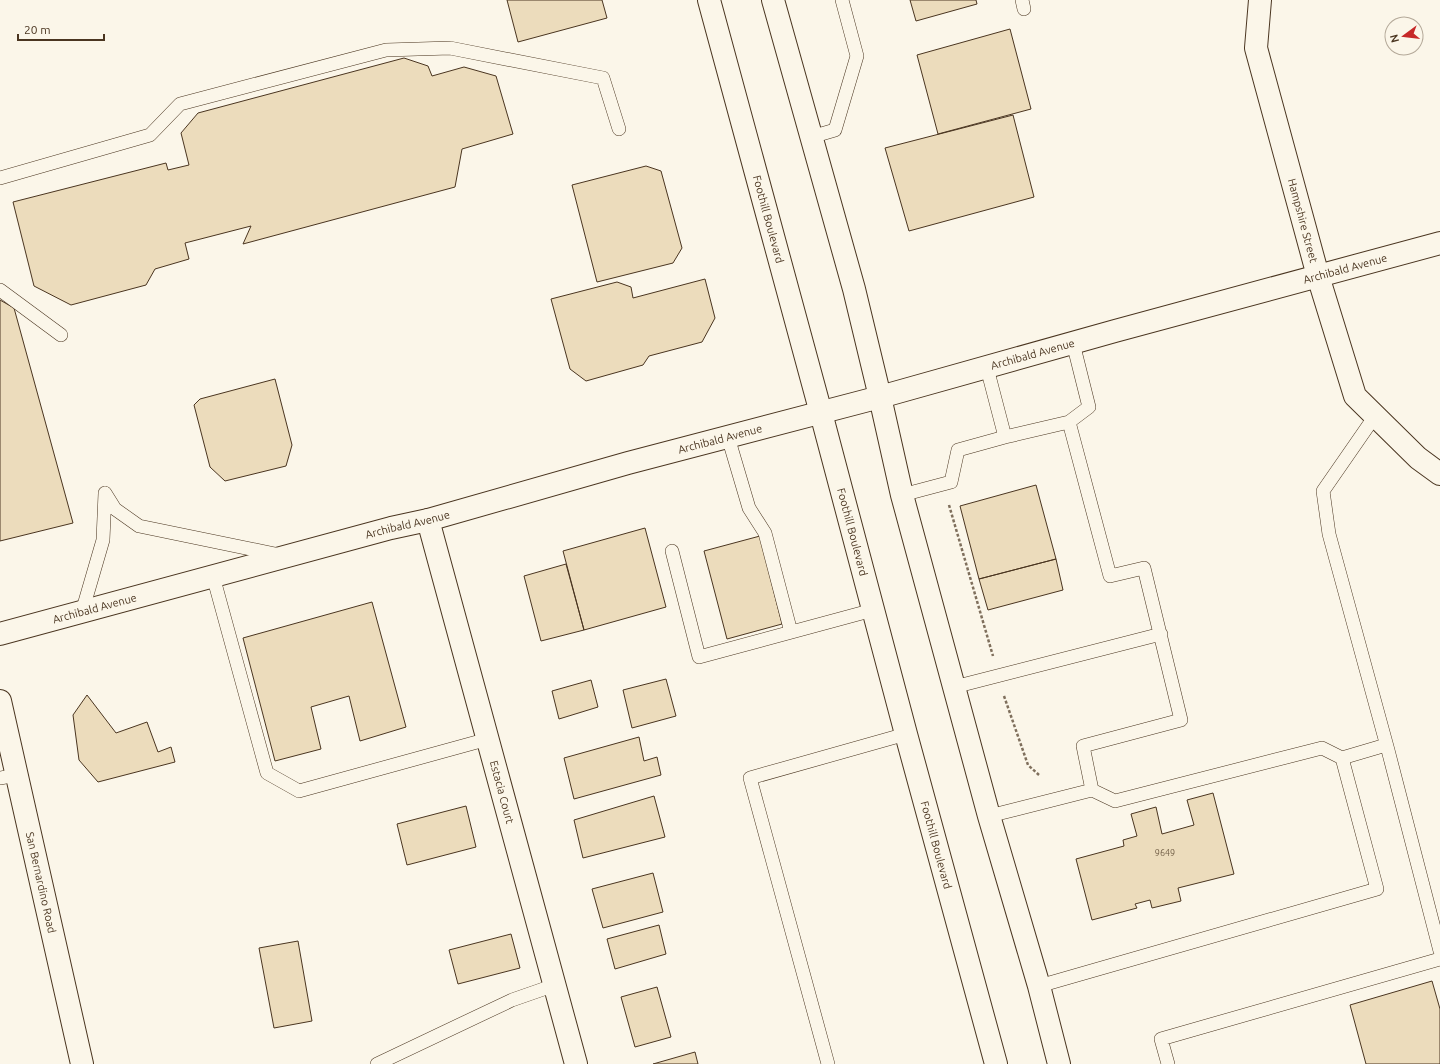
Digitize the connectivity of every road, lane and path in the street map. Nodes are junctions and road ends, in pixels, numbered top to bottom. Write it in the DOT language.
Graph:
graph roads {
  1 [pos="709,0"];
  2 [pos="773,0"];
  3 [pos="842,0"];
  4 [pos="1260,0"];
  5 [pos="619,130"];
  6 [pos="811,137"];
  7 [pos="0,178"];
  8 [pos="1440,243"];
  9 [pos="1318,276"];
  10 [pos="0,290"];
  11 [pos="61,335"];
  12 [pos="1073,343"];
  13 [pos="987,368"];
  14 [pos="880,397"];
  15 [pos="821,413"];
  16 [pos="1375,416"];
  17 [pos="1069,422"];
  18 [pos="728,437"];
  19 [pos="1005,437"];
  20 [pos="1440,474"];
  21 [pos="943,484"];
  22 [pos="902,495"];
  23 [pos="428,520"];
  24 [pos="672,551"];
  25 [pos="288,556"];
  26 [pos="213,576"];
  27 [pos="873,610"];
  28 [pos="82,612"];
  29 [pos="791,632"];
  30 [pos="0,634"];
  31 [pos="1161,634"];
  32 [pos="993,656"];
  33 [pos="954,687"];
  34 [pos="1003,694"];
  35 [pos="0,701"];
  36 [pos="906,734"];
  37 [pos="488,739"];
  38 [pos="1386,745"];
  39 [pos="1342,758"];
  40 [pos="1039,775"];
  41 [pos="8,776"];
  42 [pos="1092,790"];
  43 [pos="989,816"];
  44 [pos="1440,951"];
  45 [pos="1440,959"];
  46 [pos="555,985"];
  47 [pos="1039,986"];
  48 [pos="82,1064"];
  49 [pos="376,1064"];
  50 [pos="576,1064"];
  51 [pos="828,1064"];
  52 [pos="996,1064"];
  53 [pos="1059,1064"];
  54 [pos="1168,1064"];
  1 -- 15 [label="main road, Foothill Boulevard"];
  2 -- 6 [label="main road"];
  3 -- 6 [label="lane"];
  4 -- 9 [label="main road, Hampshire Street"];
  5 -- 7 [label="lane"];
  6 -- 14 [label="main road"];
  8 -- 9 [label="main road, Archibald Avenue"];
  9 -- 12 [label="main road, Archibald Avenue"];
  9 -- 16 [label="main road, Hampshire Street"];
  10 -- 11 [label="lane"];
  12 -- 13 [label="main road, Archibald Avenue"];
  12 -- 17 [label="lane"];
  13 -- 14 [label="main road, Archibald Avenue"];
  13 -- 19 [label="lane"];
  14 -- 15 [label="main road, Archibald Avenue"];
  14 -- 22 [label="main road"];
  15 -- 18 [label="main road, Archibald Avenue"];
  15 -- 27 [label="main road, Foothill Boulevard"];
  16 -- 20 [label="main road, Hampshire Street"];
  16 -- 38 [label="lane"];
  17 -- 19 [label="lane"];
  17 -- 31 [label="lane"];
  18 -- 23 [label="main road, Archibald Avenue"];
  18 -- 29 [label="lane"];
  19 -- 21 [label="lane"];
  21 -- 22 [label="lane"];
  21 -- 32 [label="path"];
  22 -- 33 [label="main road"];
  23 -- 25 [label="main road, Archibald Avenue"];
  23 -- 37 [label="main road, Estacia Court"];
  24 -- 29 [label="lane"];
  25 -- 26 [label="main road, Archibald Avenue"];
  25 -- 28 [label="lane"];
  26 -- 28 [label="main road, Archibald Avenue"];
  26 -- 37 [label="lane"];
  27 -- 29 [label="lane"];
  27 -- 36 [label="main road, Foothill Boulevard"];
  28 -- 30 [label="main road, Archibald Avenue"];
  31 -- 33 [label="lane"];
  31 -- 42 [label="lane"];
  33 -- 43 [label="main road"];
  34 -- 40 [label="path"];
  35 -- 41 [label="main road, San Bernardino Road"];
  36 -- 51 [label="lane"];
  36 -- 52 [label="main road, Foothill Boulevard"];
  37 -- 46 [label="main road, Estacia Court"];
  38 -- 39 [label="lane"];
  38 -- 44 [label="lane"];
  39 -- 42 [label="lane"];
  39 -- 47 [label="lane"];
  41 -- 48 [label="main road, San Bernardino Road"];
  42 -- 43 [label="lane"];
  43 -- 47 [label="main road"];
  45 -- 54 [label="lane"];
  46 -- 49 [label="lane"];
  46 -- 50 [label="main road, Estacia Court"];
  47 -- 53 [label="main road"];
}
